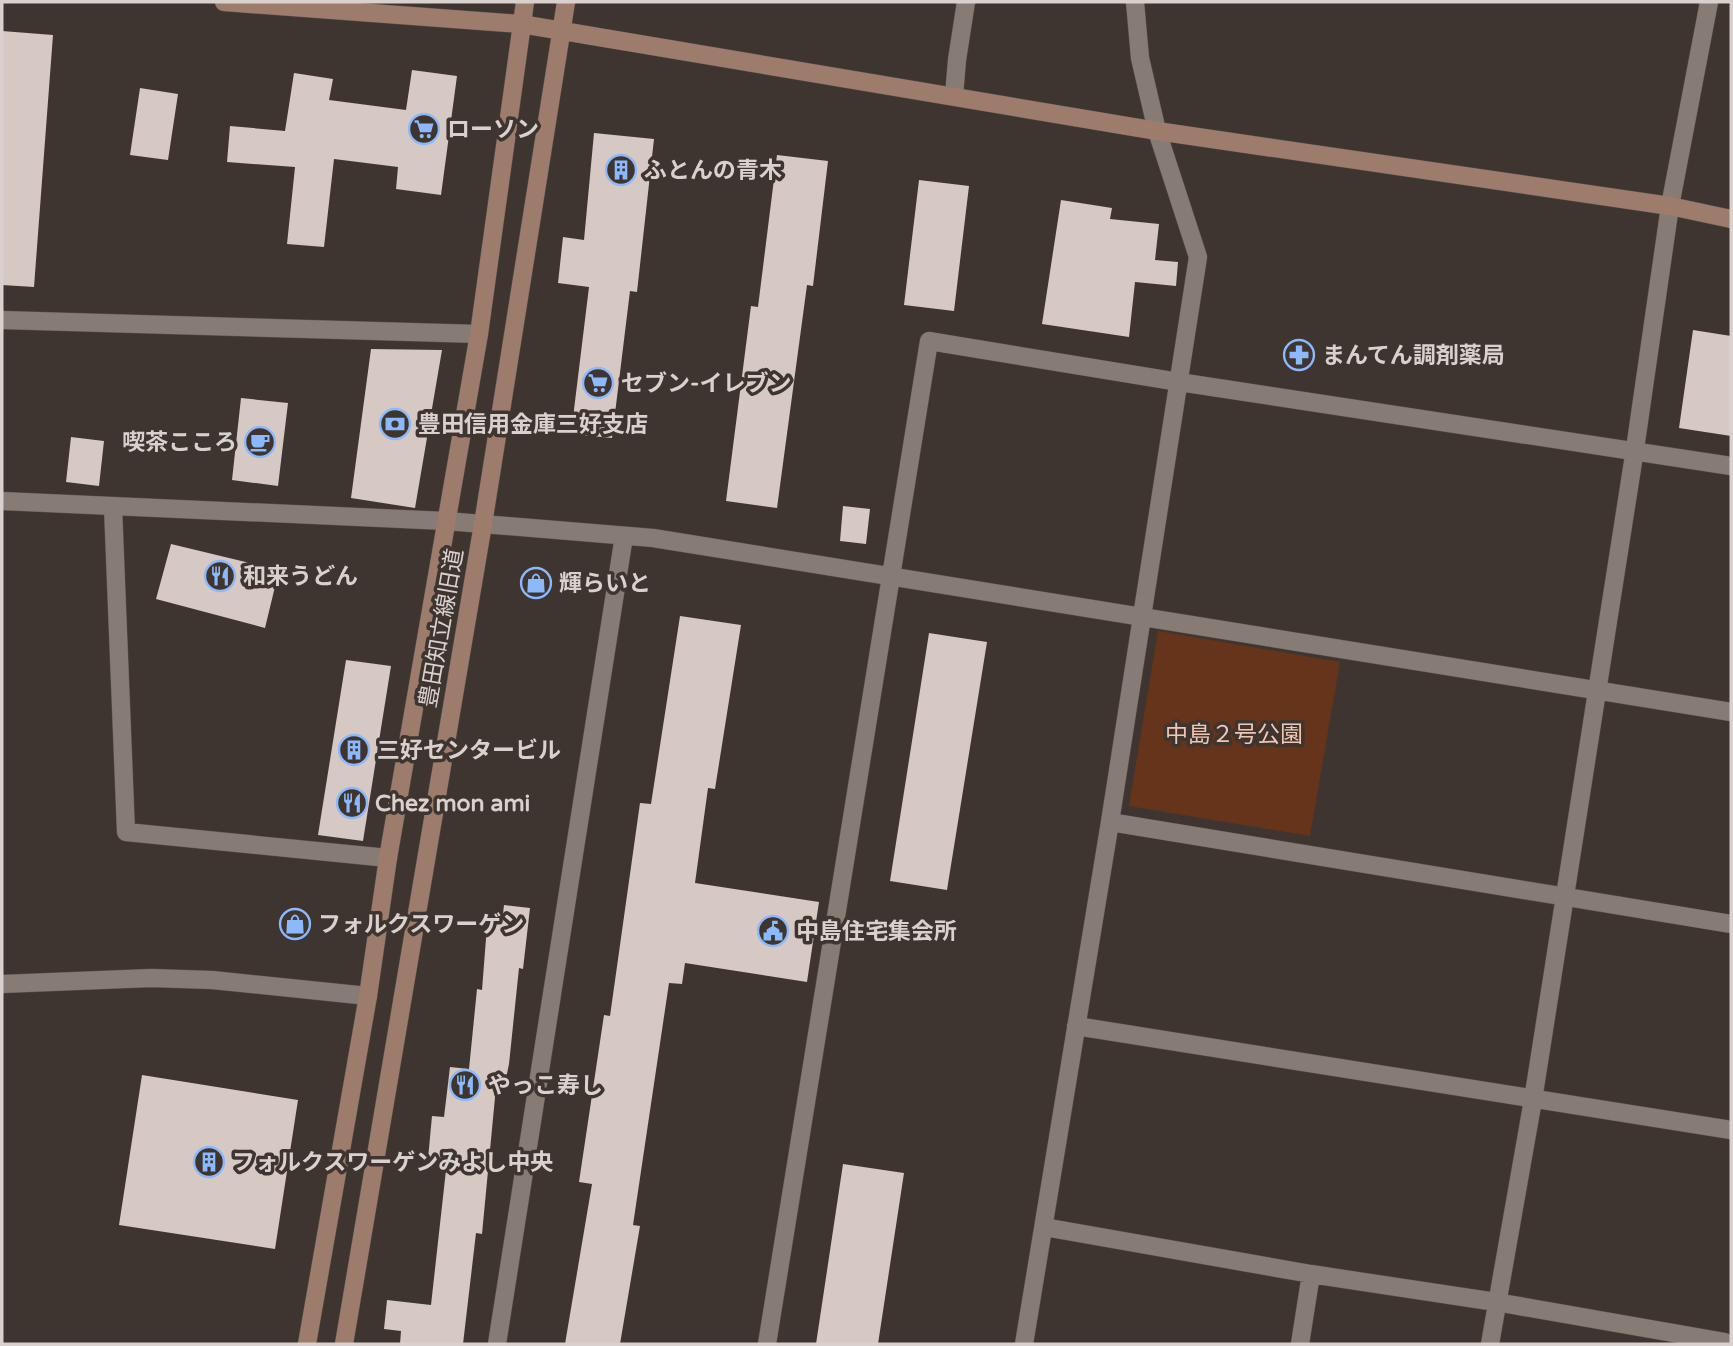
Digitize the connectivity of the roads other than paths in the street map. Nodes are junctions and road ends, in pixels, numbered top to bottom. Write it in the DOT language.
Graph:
graph roads {
  1 [pos="224,2"];
  2 [pos="525,2"];
  3 [pos="566,2"];
  4 [pos="966,2"];
  5 [pos="1135,2"];
  6 [pos="1709,2"];
  7 [pos="521,24"];
  8 [pos="562,31"];
  9 [pos="954,96"];
  10 [pos="1157,131"];
  11 [pos="1670,206"];
  12 [pos="1731,219"];
  13 [pos="2,320"];
  14 [pos="479,334"];
  15 [pos="1179,382"];
  16 [pos="1635,449"];
  17 [pos="1731,466"];
  18 [pos="2,501"];
  19 [pos="113,507"];
  20 [pos="446,522"];
  21 [pos="483,524"];
  22 [pos="624,536"];
  23 [pos="891,576"];
  24 [pos="1142,618"];
  25 [pos="1596,689"];
  26 [pos="1731,712"];
  27 [pos="1110,822"];
  28 [pos="388,858"];
  29 [pos="1563,898"];
  30 [pos="1731,924"];
  31 [pos="2,984"];
  32 [pos="368,996"];
  33 [pos="1076,1026"];
  34 [pos="1533,1100"];
  35 [pos="1731,1129"];
  36 [pos="1044,1227"];
  37 [pos="1311,1274"];
  38 [pos="1496,1302"];
  39 [pos="1725,1342"];
  40 [pos="307,1344"];
  41 [pos="344,1344"];
  42 [pos="497,1344"];
  43 [pos="767,1344"];
  44 [pos="1024,1344"];
  45 [pos="1300,1344"];
  46 [pos="1490,1344"];
  1 -- 7 [label="street"];
  2 -- 7 [label="street, 豊田知立線旧道"];
  3 -- 8 [label="street, 豊田知立線旧道"];
  4 -- 9 [label="street"];
  5 -- 10 [label="street"];
  6 -- 11 [label="street"];
  7 -- 8 [label="street"];
  7 -- 14 [label="street, 豊田知立線旧道"];
  8 -- 9 [label="street"];
  8 -- 21 [label="street, 豊田知立線旧道"];
  9 -- 10 [label="street"];
  10 -- 11 [label="street"];
  10 -- 15 [label="street"];
  11 -- 12 [label="street"];
  11 -- 16 [label="street"];
  13 -- 14 [label="street"];
  14 -- 20 [label="street, 豊田知立線旧道"];
  15 -- 16 [label="street"];
  15 -- 23 [label="street"];
  15 -- 24 [label="street"];
  16 -- 17 [label="street"];
  16 -- 25 [label="street"];
  18 -- 19 [label="street"];
  19 -- 20 [label="street"];
  19 -- 28 [label="street"];
  20 -- 21 [label="street"];
  20 -- 28 [label="street, 豊田知立線旧道"];
  21 -- 22 [label="street"];
  21 -- 41 [label="street, 豊田知立線旧道"];
  22 -- 23 [label="street"];
  22 -- 42 [label="street"];
  23 -- 24 [label="street"];
  23 -- 43 [label="street"];
  24 -- 25 [label="street"];
  24 -- 27 [label="street"];
  25 -- 26 [label="street"];
  25 -- 29 [label="street"];
  27 -- 29 [label="street"];
  27 -- 33 [label="street"];
  28 -- 32 [label="street, 豊田知立線旧道"];
  29 -- 30 [label="street"];
  29 -- 34 [label="street"];
  31 -- 32 [label="street"];
  32 -- 40 [label="street, 豊田知立線旧道"];
  33 -- 34 [label="street"];
  33 -- 36 [label="street"];
  34 -- 35 [label="street"];
  34 -- 38 [label="street"];
  36 -- 37 [label="street"];
  36 -- 44 [label="street"];
  37 -- 38 [label="street"];
  37 -- 45 [label="street"];
  38 -- 39 [label="street"];
  38 -- 46 [label="street"];
}
